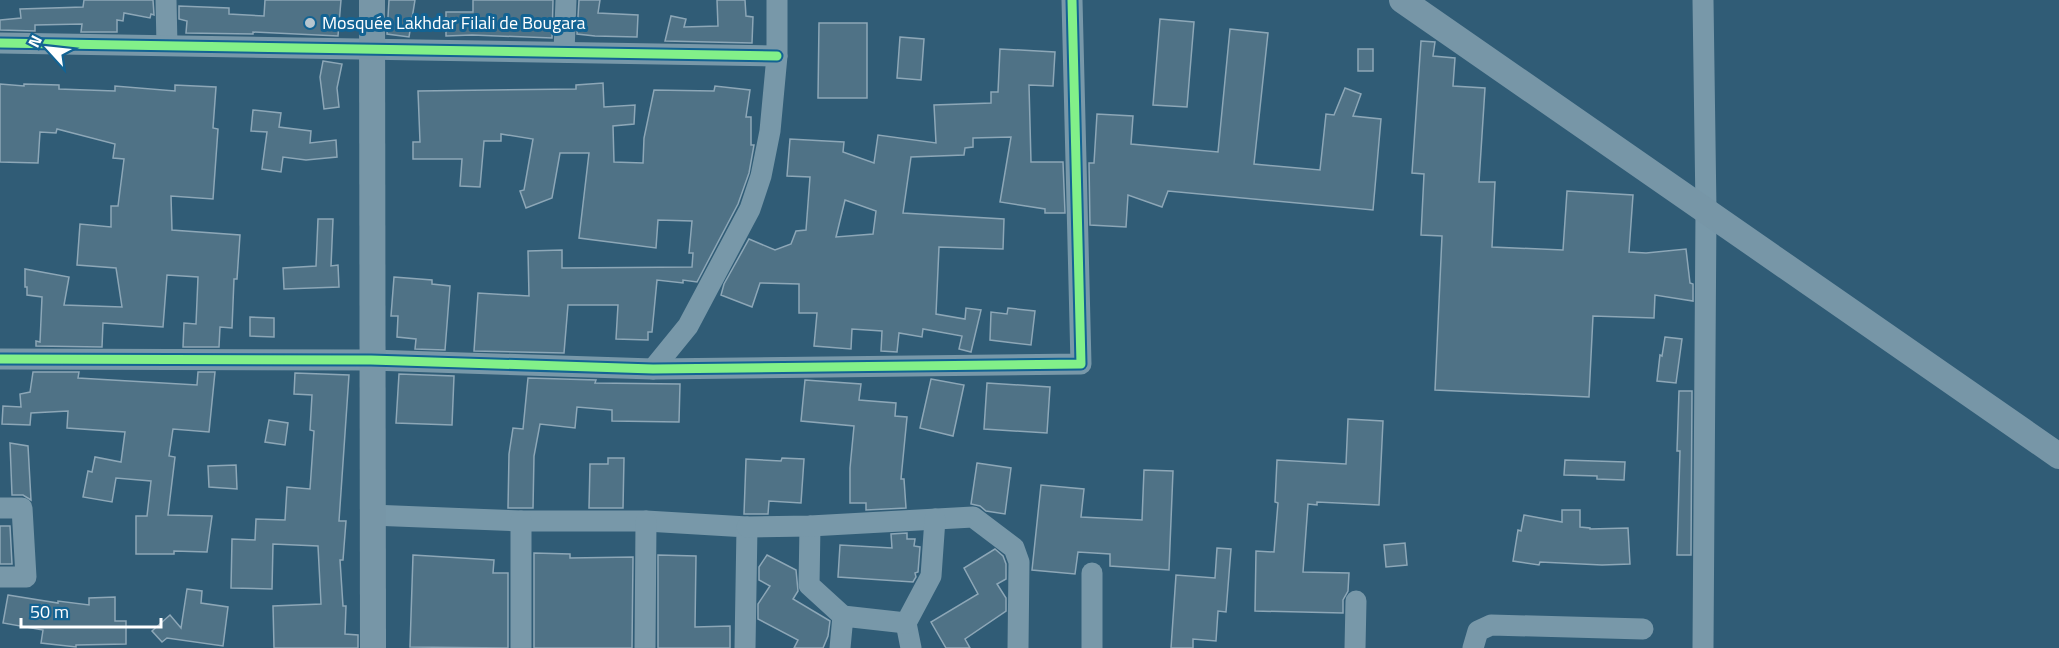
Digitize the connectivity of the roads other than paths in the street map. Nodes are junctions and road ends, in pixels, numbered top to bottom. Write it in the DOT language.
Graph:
graph roads {
  1 [pos="166,0"];
  2 [pos="372,0"];
  3 [pos="566,0"];
  4 [pos="777,0"];
  5 [pos="1072,0"];
  6 [pos="1402,0"];
  7 [pos="1703,0"];
  8 [pos="0,42"];
  9 [pos="167,45"];
  10 [pos="372,48"];
  11 [pos="564,52"];
  12 [pos="777,56"];
  13 [pos="1706,210"];
  14 [pos="0,359"];
  15 [pos="371,360"];
  16 [pos="654,369"];
  17 [pos="2059,456"];
  18 [pos="0,508"];
  19 [pos="371,515"];
  20 [pos="935,519"];
  21 [pos="521,521"];
  22 [pos="646,521"];
  23 [pos="810,526"];
  24 [pos="747,527"];
  25 [pos="1092,573"];
  26 [pos="0,577"];
  27 [pos="1356,601"];
  28 [pos="843,616"];
  29 [pos="906,623"];
  30 [pos="1643,628"];
  31 [pos="373,648"];
  32 [pos="521,648"];
  33 [pos="645,648"];
  34 [pos="745,648"];
  35 [pos="840,648"];
  36 [pos="911,648"];
  37 [pos="1018,648"];
  38 [pos="1092,648"];
  39 [pos="1355,648"];
  40 [pos="1473,648"];
  41 [pos="1703,648"];
  1 -- 9 [label="street"];
  2 -- 10 [label="main road"];
  3 -- 11 [label="street"];
  4 -- 12 [label="street"];
  5 -- 16 [label="street"];
  6 -- 13 [label="main road"];
  7 -- 13 [label="street"];
  8 -- 9 [label="street"];
  9 -- 10 [label="street"];
  10 -- 11 [label="street"];
  10 -- 15 [label="main road"];
  11 -- 12 [label="street"];
  12 -- 16 [label="street"];
  13 -- 17 [label="main road"];
  13 -- 41 [label="street"];
  14 -- 15 [label="street"];
  15 -- 16 [label="street"];
  15 -- 19 [label="main road"];
  18 -- 26 [label="street"];
  19 -- 21 [label="street"];
  19 -- 31 [label="main road"];
  20 -- 23 [label="street"];
  20 -- 29 [label="street"];
  20 -- 37 [label="street"];
  21 -- 22 [label="street"];
  21 -- 32 [label="street"];
  22 -- 24 [label="street"];
  22 -- 33 [label="street"];
  23 -- 24 [label="street"];
  23 -- 28 [label="street"];
  24 -- 34 [label="street"];
  25 -- 38 [label="street"];
  27 -- 39 [label="street"];
  28 -- 29 [label="street"];
  28 -- 35 [label="street"];
  29 -- 36 [label="street"];
  30 -- 40 [label="street"];
}
